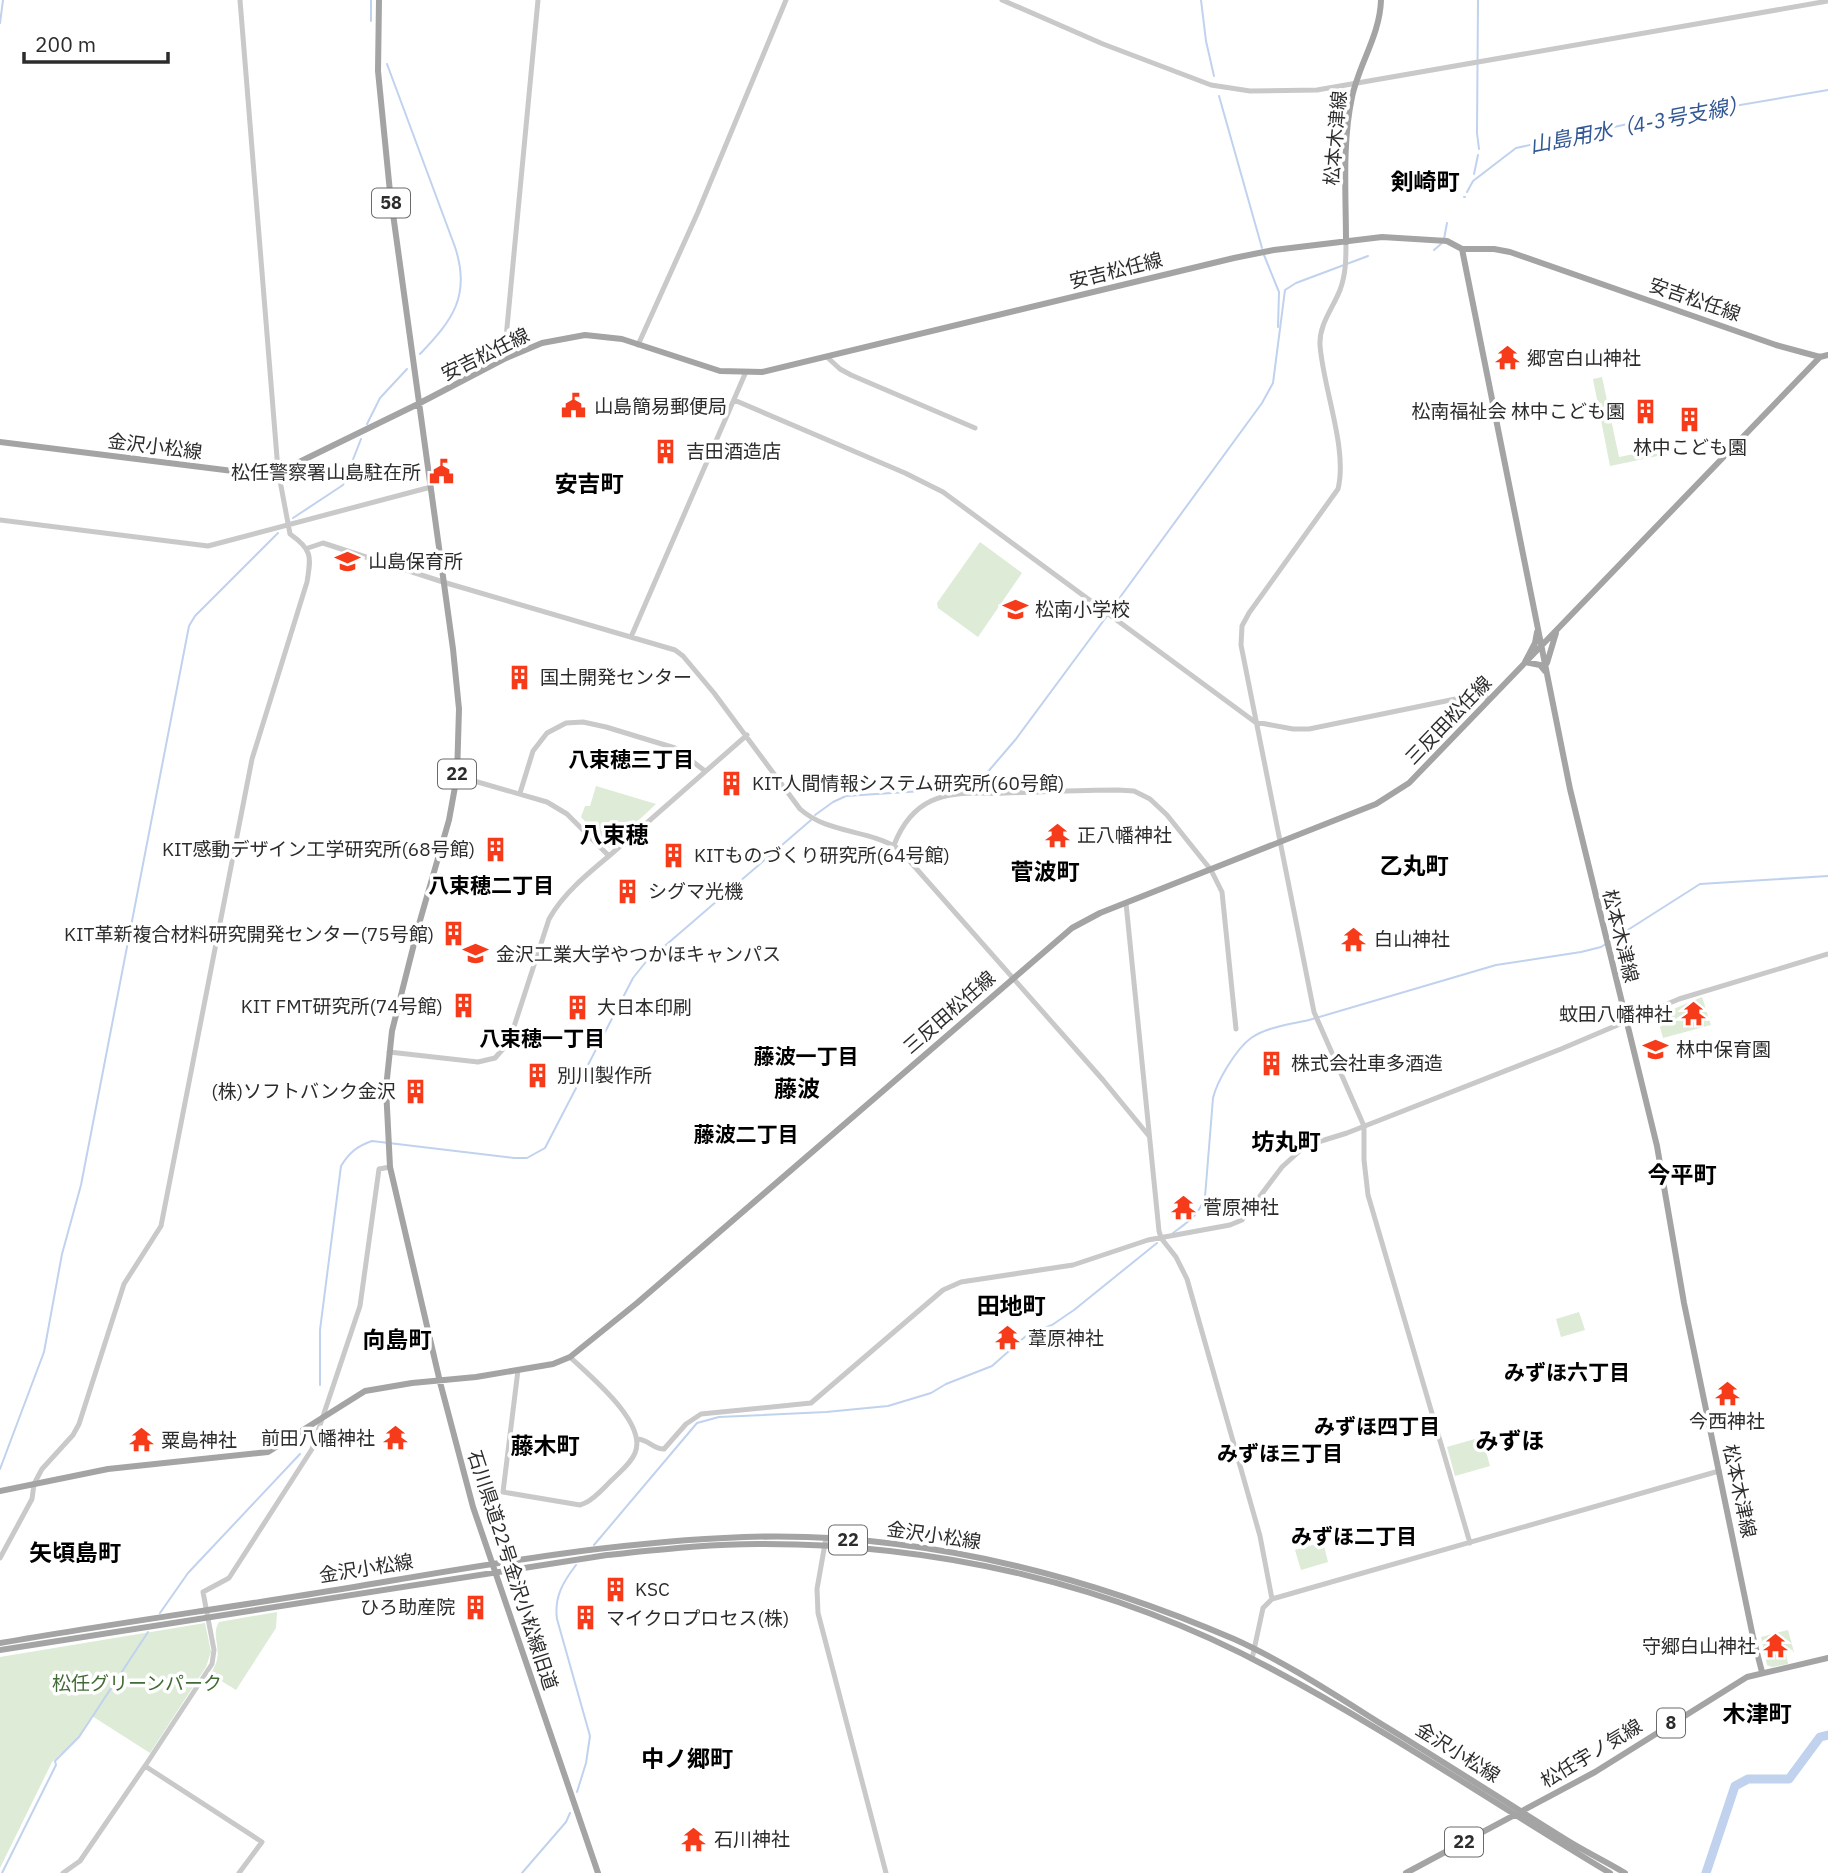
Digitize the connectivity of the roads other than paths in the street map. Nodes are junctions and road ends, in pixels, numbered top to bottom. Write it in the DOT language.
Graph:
graph roads {
  1 [pos="240,0"];
  2 [pos="379,0"];
  3 [pos="538,0"];
  4 [pos="786,0"];
  5 [pos="1002,0"];
  6 [pos="1381,0"];
  7 [pos="1828,1"];
  8 [pos="1356,83"];
  9 [pos="1346,242"];
  10 [pos="1462,249"];
  11 [pos="638,345"];
  12 [pos="1828,355"];
  13 [pos="827,357"];
  14 [pos="1820,357"];
  15 [pos="504,359"];
  16 [pos="745,374"];
  17 [pos="734,400"];
  18 [pos="418,404"];
  19 [pos="975,428"];
  20 [pos="0,442"];
  21 [pos="278,470"];
  22 [pos="431,487"];
  23 [pos="0,520"];
  24 [pos="287,525"];
  25 [pos="308,548"];
  26 [pos="443,582"];
  27 [pos="1537,624"];
  28 [pos="1558,628"];
  29 [pos="631,637"];
  30 [pos="1542,646"];
  31 [pos="1525,662"];
  32 [pos="1547,673"];
  33 [pos="1488,701"];
  34 [pos="1255,722"];
  35 [pos="747,735"];
  36 [pos="705,771"];
  37 [pos="457,776"];
  38 [pos="520,793"];
  39 [pos="1279,842"];
  40 [pos="894,845"];
  41 [pos="609,856"];
  42 [pos="1211,870"];
  43 [pos="1126,903"];
  44 [pos="1828,954"];
  45 [pos="1012,978"];
  46 [pos="1627,1023"];
  47 [pos="1236,1029"];
  48 [pos="389,1052"];
  49 [pos="1364,1126"];
  50 [pos="1149,1136"];
  51 [pos="390,1167"];
  52 [pos="1161,1238"];
  53 [pos="570,1357"];
  54 [pos="518,1370"];
  55 [pos="440,1382"];
  56 [pos="322,1417"];
  57 [pos="638,1439"];
  58 [pos="1719,1471"];
  59 [pos="34,1484"];
  60 [pos="0,1491"];
  61 [pos="825,1542"];
  62 [pos="1471,1543"];
  63 [pos="0,1558"];
  64 [pos="491,1563"];
  65 [pos="494,1572"];
  66 [pos="1272,1599"];
  67 [pos="206,1614"];
  68 [pos="0,1643"];
  69 [pos="0,1650"];
  70 [pos="1254,1650"];
  71 [pos="1828,1658"];
  72 [pos="1252,1659"];
  73 [pos="1762,1672"];
  74 [pos="145,1766"];
  75 [pos="1522,1810"];
  76 [pos="1515,1814"];
  77 [pos="63,1873"];
  78 [pos="239,1873"];
  79 [pos="598,1873"];
  80 [pos="886,1873"];
  81 [pos="1406,1873"];
  82 [pos="1610,1873"];
  83 [pos="1625,1873"];
  1 -- 21 [label="street"];
  2 -- 18 [label="main road, 58"];
  3 -- 15 [label="street"];
  4 -- 11 [label="street"];
  5 -- 8 [label="street"];
  6 -- 8 [label="main road, 松本木津線"];
  7 -- 8 [label="street"];
  8 -- 9 [label="main road, 松本木津線"];
  9 -- 10 [label="main road, 安吉松任線"];
  9 -- 13 [label="main road, 安吉松任線"];
  9 -- 34 [label="street"];
  10 -- 14 [label="main road, 安吉松任線"];
  10 -- 27 [label="main road, 松本木津線"];
  11 -- 15 [label="main road, 安吉松任線"];
  11 -- 16 [label="main road, 安吉松任線"];
  12 -- 14 [label="main road, 安吉松任線"];
  13 -- 16 [label="main road, 安吉松任線"];
  13 -- 19 [label="street"];
  14 -- 28 [label="main road, 三反田松任線"];
  15 -- 18 [label="main road, 安吉松任線"];
  16 -- 17 [label="street"];
  17 -- 29 [label="street"];
  17 -- 34 [label="street"];
  18 -- 21 [label="main road, 金沢小松線"];
  18 -- 22 [label="main road, 石川県道22号金沢小松線旧道 / 22"];
  20 -- 21 [label="main road, 金沢小松線"];
  21 -- 24 [label="street"];
  22 -- 24 [label="street"];
  22 -- 26 [label="main road, 石川県道22号金沢小松線旧道 / 22"];
  23 -- 24 [label="street"];
  24 -- 25 [label="street"];
  25 -- 26 [label="street"];
  25 -- 59 [label="street"];
  26 -- 29 [label="street"];
  26 -- 37 [label="main road, 石川県道22号金沢小松線旧道 / 22"];
  27 -- 28 [label="main road"];
  27 -- 30 [label="main road, 松本木津線"];
  27 -- 31 [label="main road"];
  28 -- 30 [label="main road, 三反田松任線"];
  28 -- 32 [label="main road"];
  29 -- 35 [label="street"];
  30 -- 31 [label="main road, 三反田松任線"];
  30 -- 32 [label="main road, 松本木津線"];
  31 -- 32 [label="main road"];
  31 -- 33 [label="main road, 三反田松任線"];
  32 -- 46 [label="main road, 松本木津線"];
  33 -- 34 [label="street"];
  33 -- 39 [label="main road, 三反田松任線"];
  34 -- 39 [label="street"];
  35 -- 36 [label="street"];
  35 -- 40 [label="street"];
  36 -- 38 [label="street"];
  36 -- 41 [label="street"];
  37 -- 38 [label="street"];
  37 -- 48 [label="main road, 石川県道22号金沢小松線旧道 / 22"];
  38 -- 41 [label="street"];
  39 -- 42 [label="main road, 三反田松任線"];
  39 -- 49 [label="street"];
  40 -- 42 [label="street"];
  40 -- 45 [label="street"];
  41 -- 48 [label="street"];
  42 -- 43 [label="main road, 三反田松任線"];
  42 -- 47 [label="street"];
  43 -- 45 [label="main road, 三反田松任線"];
  43 -- 50 [label="street"];
  44 -- 46 [label="street"];
  45 -- 50 [label="street"];
  45 -- 53 [label="main road, 三反田松任線"];
  46 -- 49 [label="street"];
  46 -- 58 [label="main road, 松本木津線"];
  48 -- 51 [label="main road, 石川県道22号金沢小松線旧道 / 22"];
  49 -- 52 [label="street"];
  49 -- 62 [label="street"];
  50 -- 52 [label="street"];
  51 -- 55 [label="main road, 石川県道22号金沢小松線旧道 / 22"];
  51 -- 56 [label="street"];
  52 -- 57 [label="street"];
  52 -- 66 [label="street"];
  53 -- 54 [label="main road, 三反田松任線"];
  53 -- 57 [label="street"];
  54 -- 55 [label="main road, 三反田松任線"];
  54 -- 57 [label="street"];
  55 -- 56 [label="main road, 三反田松任線"];
  55 -- 64 [label="main road, 石川県道22号金沢小松線旧道 / 22"];
  56 -- 59 [label="main road, 三反田松任線"];
  56 -- 67 [label="street"];
  58 -- 62 [label="street"];
  58 -- 73 [label="main road, 松本木津線"];
  59 -- 60 [label="main road, 三反田松任線"];
  59 -- 63 [label="street"];
  61 -- 64 [label="main road, 金沢小松線 / 22"];
  61 -- 65 [label="main road, 金沢小松線 / 22"];
  61 -- 70 [label="main road, 金沢小松線 / 22"];
  61 -- 72 [label="main road, 金沢小松線 / 22"];
  61 -- 80 [label="street"];
  62 -- 66 [label="street"];
  64 -- 65 [label="main road, 石川県道22号金沢小松線旧道 / 22"];
  64 -- 67 [label="main road, 金沢小松線 / 22"];
  65 -- 67 [label="main road, 金沢小松線 / 22"];
  65 -- 79 [label="main road, 石川県道22号金沢小松線旧道 / 22"];
  66 -- 70 [label="street"];
  67 -- 68 [label="main road, 金沢小松線 / 22"];
  67 -- 69 [label="main road, 金沢小松線 / 22"];
  67 -- 74 [label="street"];
  70 -- 72 [label="street"];
  70 -- 75 [label="main road, 金沢小松線 / 22"];
  71 -- 73 [label="main road, 松任宇ノ気線 / 8"];
  72 -- 76 [label="main road, 金沢小松線 / 22"];
  73 -- 75 [label="main road, 松任宇ノ気線 / 8"];
  74 -- 77 [label="street"];
  74 -- 78 [label="street"];
  75 -- 76 [label="main road, 22"];
  75 -- 83 [label="main road, 金沢小松線 / 22"];
  76 -- 81 [label="main road, 22"];
  76 -- 82 [label="main road, 金沢小松線 / 22"];
}
